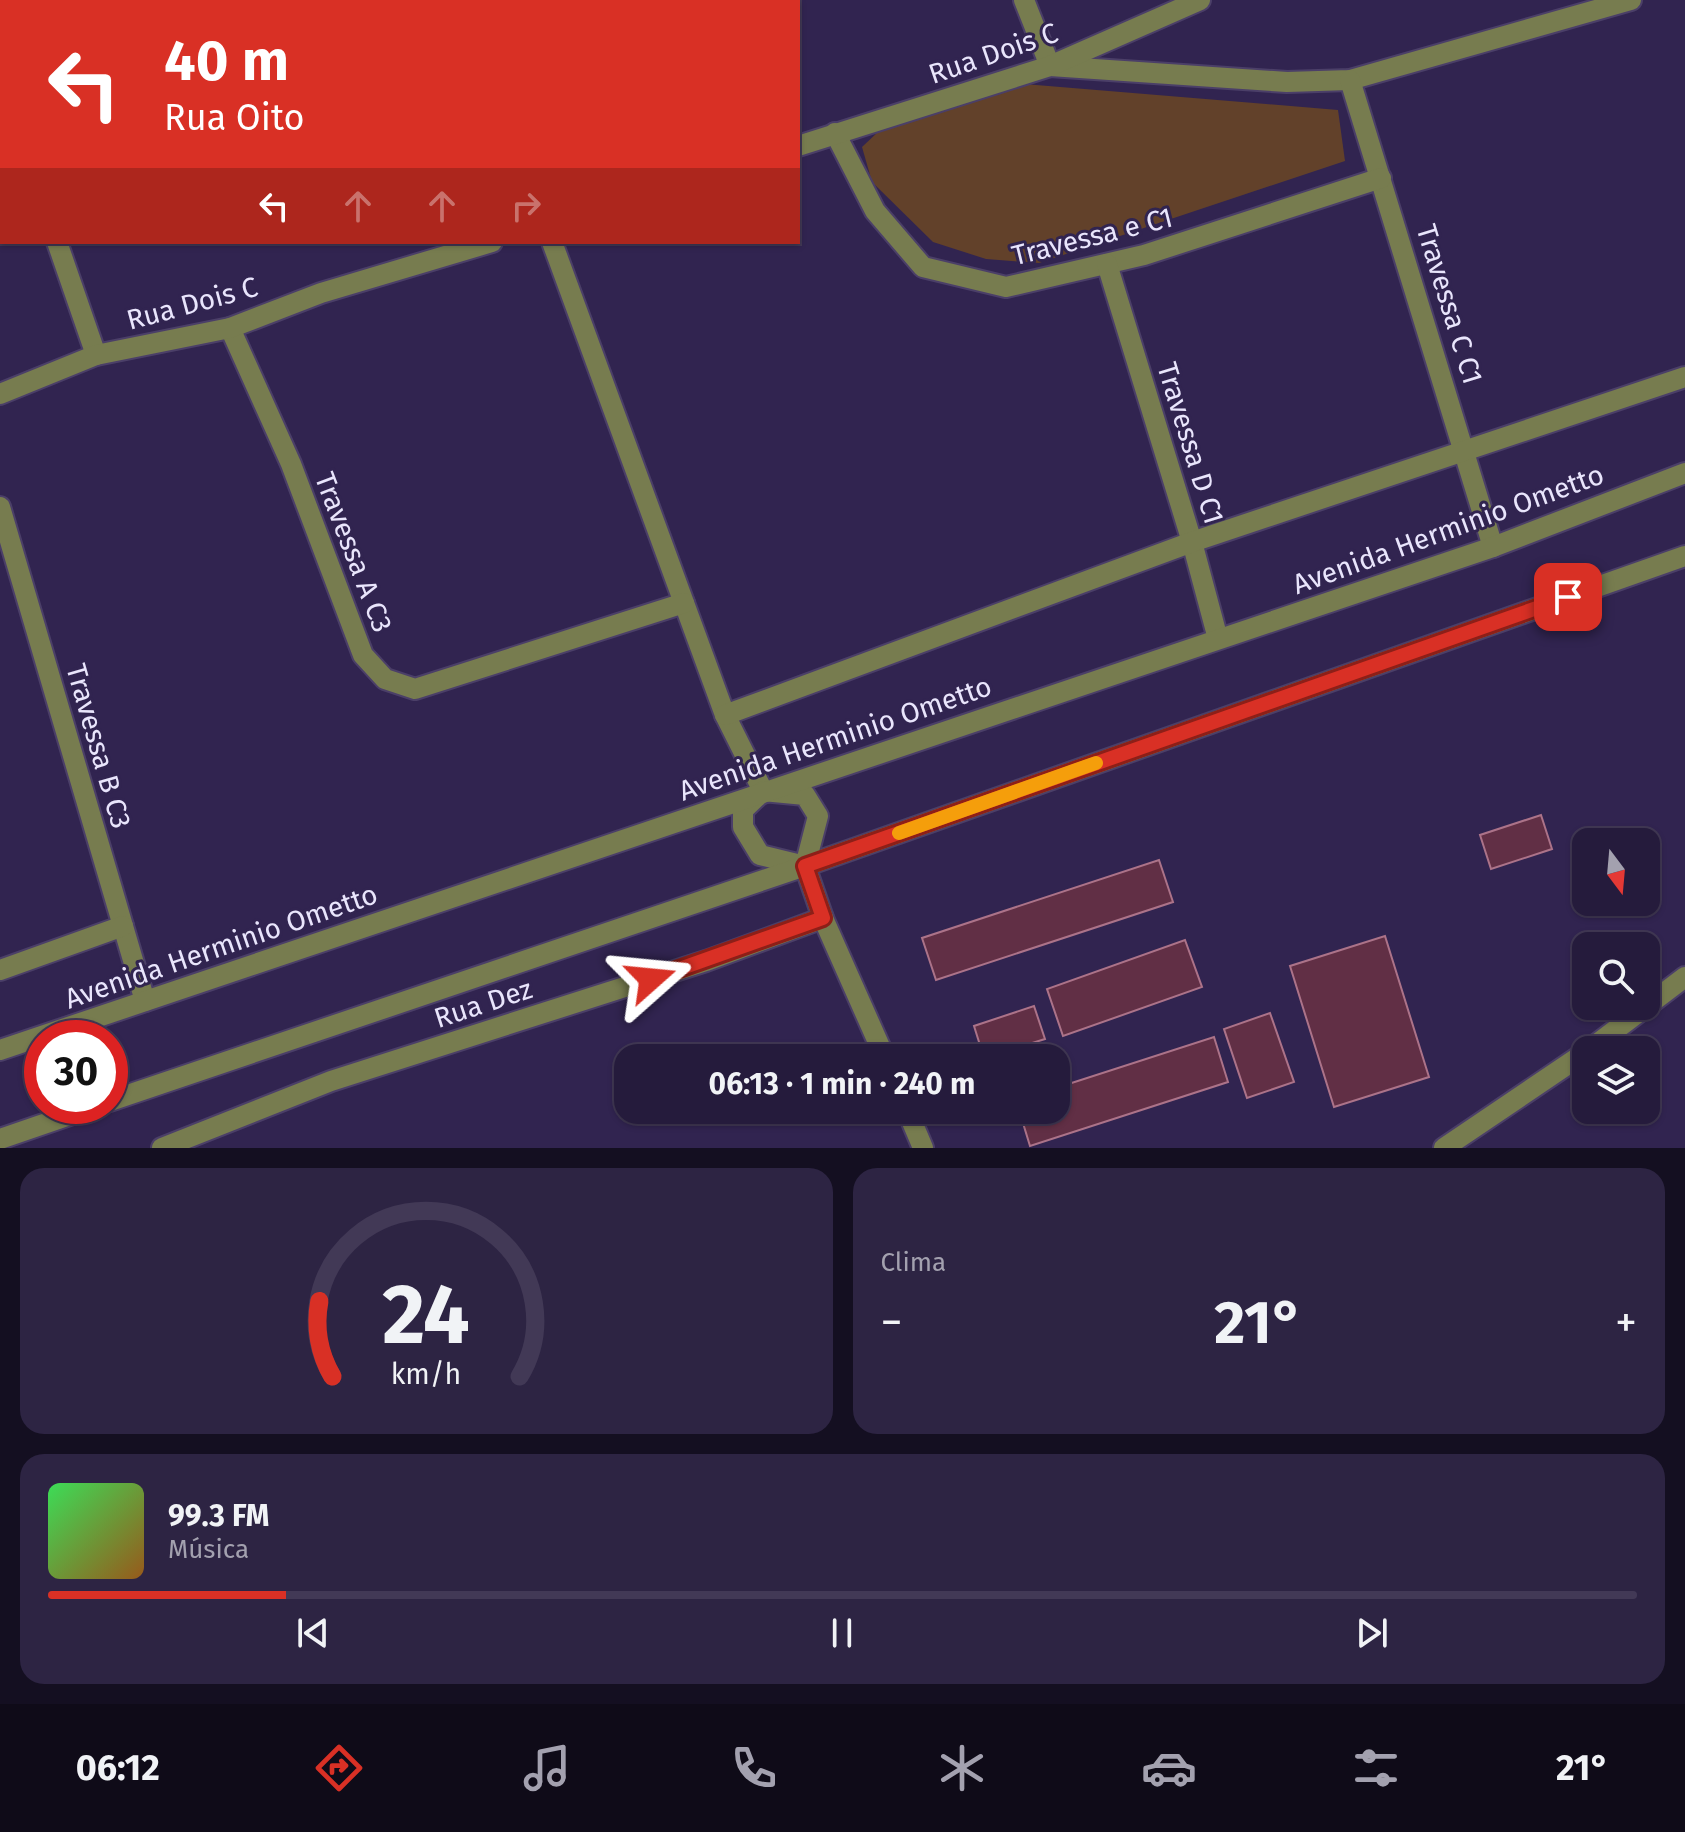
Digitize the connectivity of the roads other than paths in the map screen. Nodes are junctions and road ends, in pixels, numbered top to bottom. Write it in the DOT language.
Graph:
graph roads {
  1 [pos="1024,0"];
  2 [pos="1200,0"];
  3 [pos="1631,0"];
  4 [pos="1050,66"];
  5 [pos="1350,80"];
  6 [pos="835,133"];
  7 [pos="800,145"];
  8 [pos="1381,178"];
  9 [pos="58,244"];
  10 [pos="485,244"];
  11 [pos="553,244"];
  12 [pos="1107,264"];
  13 [pos="230,328"];
  14 [pos="96,355"];
  15 [pos="1685,377"];
  16 [pos="0,394"];
  17 [pos="1466,450"];
  18 [pos="1685,473"];
  19 [pos="0,507"];
  20 [pos="1192,542"];
  21 [pos="1493,547"];
  22 [pos="1685,556"];
  23 [pos="684,603"];
  24 [pos="1218,639"];
  25 [pos="725,715"];
  26 [pos="763,791"];
  27 [pos="805,866"];
  28 [pos="823,918"];
  29 [pos="123,926"];
  30 [pos="0,970"];
  31 [pos="1685,977"];
  32 [pos="145,1001"];
  33 [pos="1608,1036"];
  34 [pos="879,1044"];
  35 [pos="0,1050"];
  36 [pos="1572,1062"];
  37 [pos="128,1095"];
  38 [pos="44,1124"];
  39 [pos="913,1124"];
  40 [pos="0,1139"];
  41 [pos="162,1148"];
  42 [pos="923,1148"];
  43 [pos="1444,1148"];
  1 -- 4 [label="street"];
  2 -- 4 [label="street, Rua Dois C"];
  3 -- 5 [label="street"];
  4 -- 5 [label="street"];
  4 -- 6 [label="street, Rua Dois C"];
  5 -- 8 [label="street, Travessa C C1"];
  6 -- 7 [label="street, Rua Dois C"];
  6 -- 12 [label="street, Travessa e C1"];
  8 -- 12 [label="street, Travessa e C1"];
  8 -- 17 [label="street, Travessa C C1"];
  9 -- 14 [label="street"];
  10 -- 13 [label="street, Rua Dois C"];
  11 -- 23 [label="street"];
  12 -- 20 [label="street, Travessa D C1"];
  13 -- 14 [label="street, Rua Dois C"];
  13 -- 23 [label="street, Travessa A C3"];
  14 -- 16 [label="street, Rua Dois C"];
  15 -- 17 [label="street"];
  17 -- 20 [label="street"];
  17 -- 21 [label="street, Travessa C C1"];
  18 -- 21 [label="street, Avenida Herminio Ometto"];
  19 -- 29 [label="street, Travessa B C3"];
  20 -- 24 [label="street, Travessa D C1"];
  20 -- 25 [label="street"];
  21 -- 24 [label="street, Avenida Herminio Ometto"];
  22 -- 27 [label="street"];
  23 -- 25 [label="street"];
  24 -- 26 [label="street, Avenida Herminio Ometto"];
  25 -- 26 [label="street"];
  26 -- 27 [label="street"];
  26 -- 27 [label="street"];
  26 -- 32 [label="street, Avenida Herminio Ometto"];
  27 -- 28 [label="street"];
  27 -- 37 [label="street"];
  28 -- 34 [label="street"];
  28 -- 41 [label="street, Rua Dez"];
  29 -- 30 [label="street"];
  29 -- 32 [label="street, Travessa B C3"];
  31 -- 33 [label="street"];
  32 -- 35 [label="street, Avenida Herminio Ometto"];
  36 -- 43 [label="street"];
  38 -- 40 [label="street"];
  39 -- 42 [label="street"];
}
